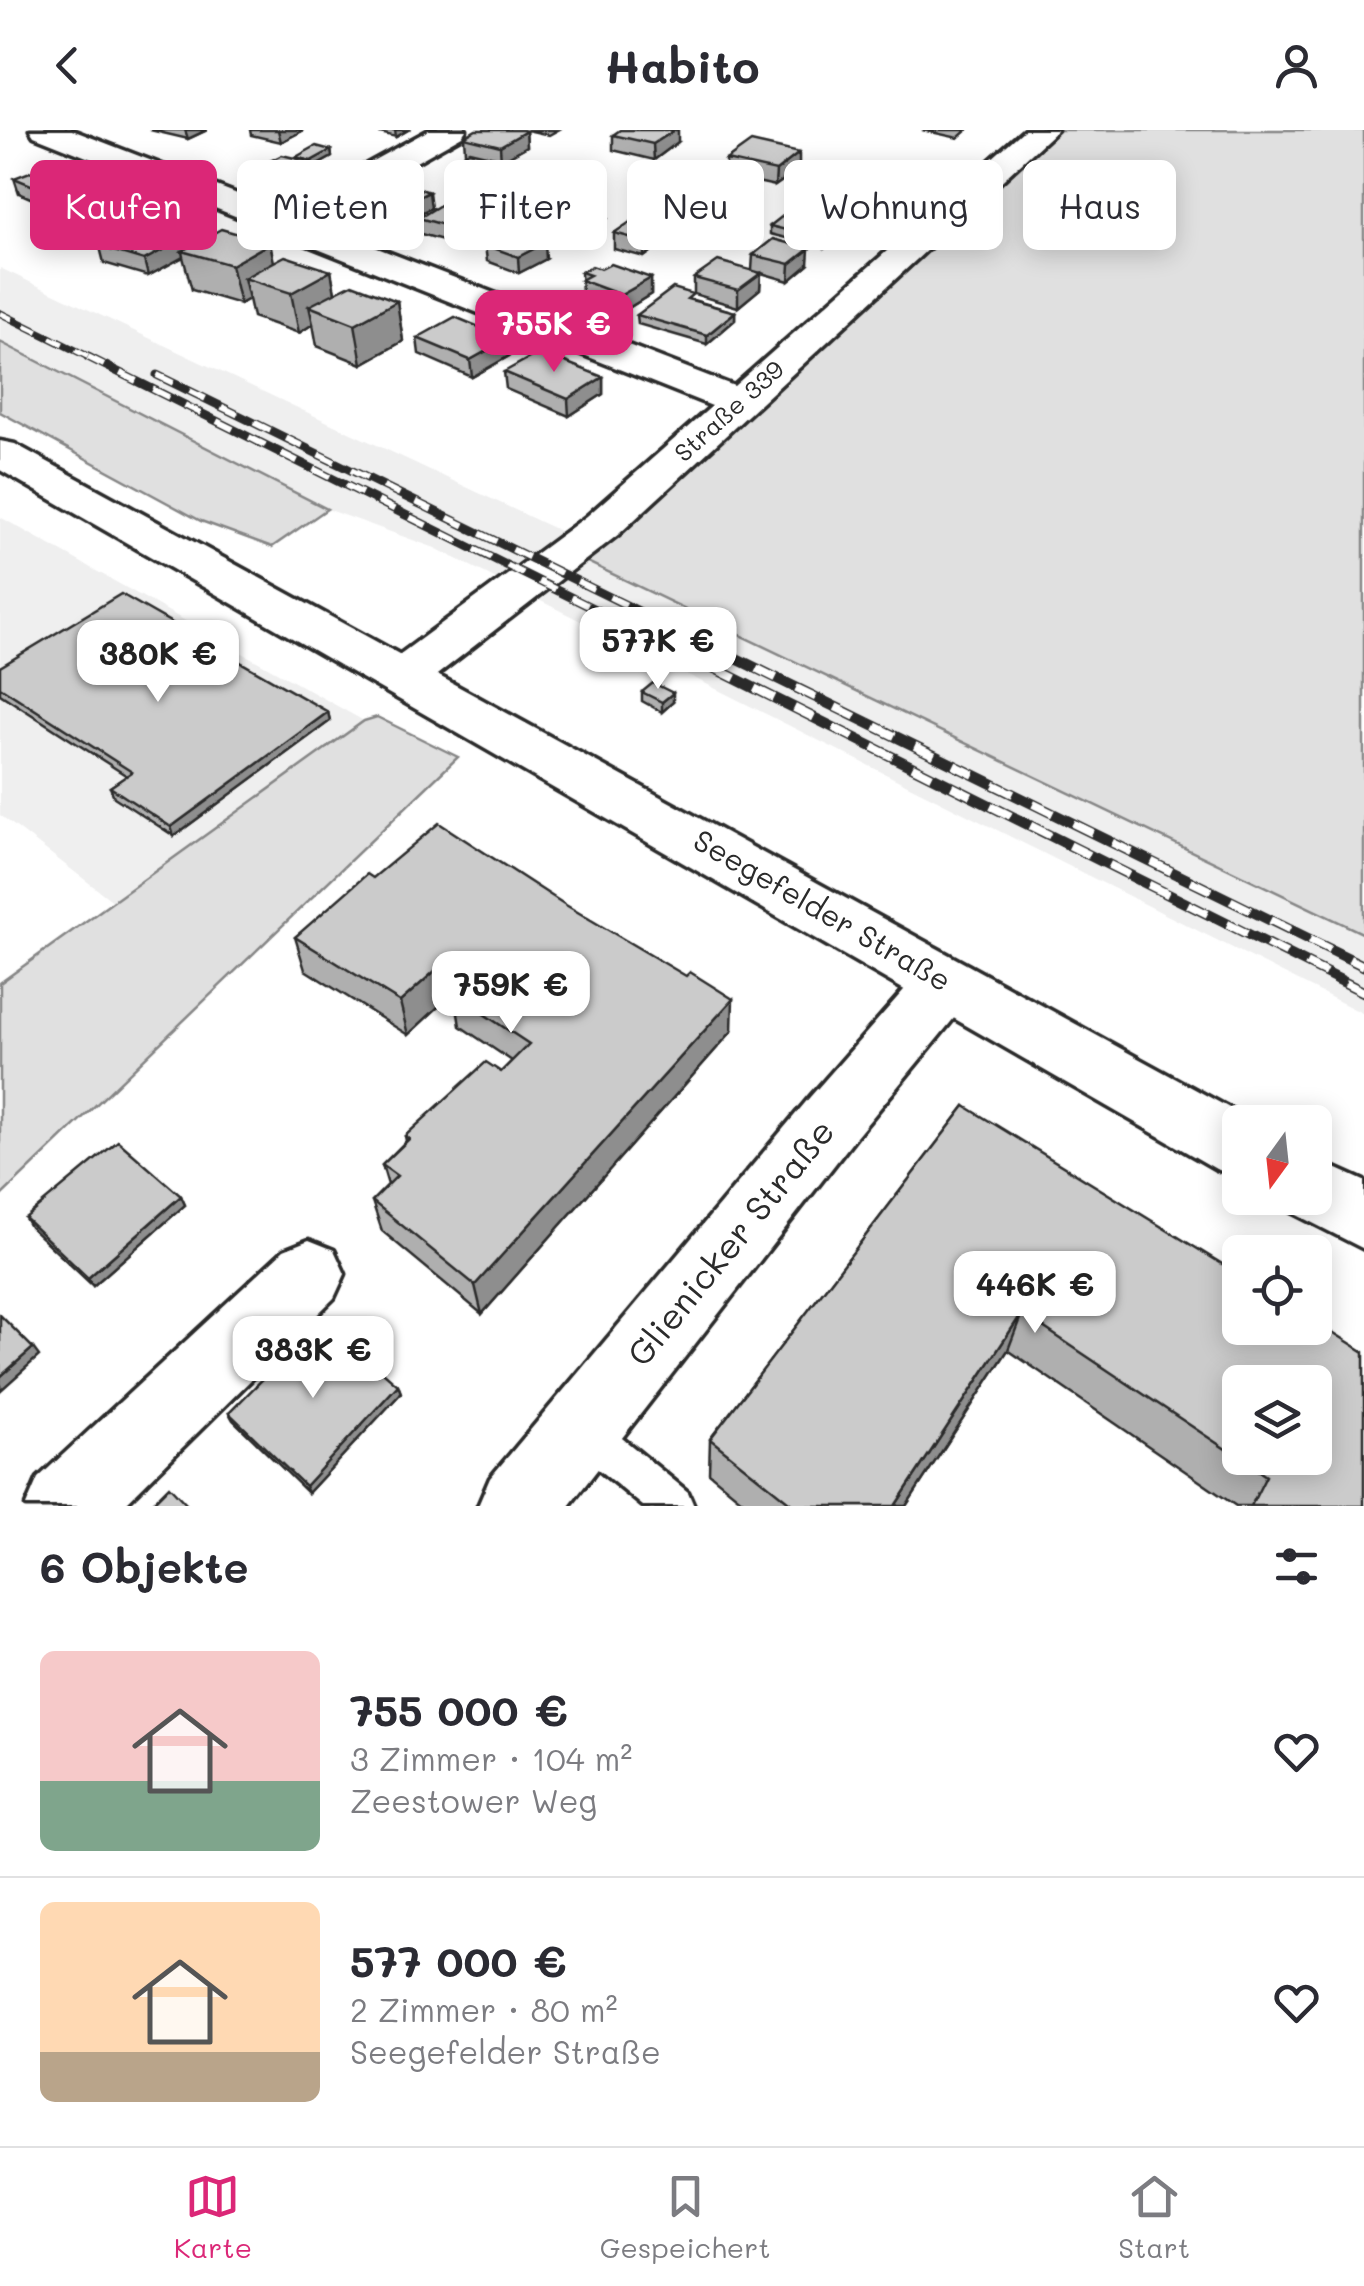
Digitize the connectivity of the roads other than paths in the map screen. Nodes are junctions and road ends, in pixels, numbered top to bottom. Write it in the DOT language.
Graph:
graph roads {
  1 [pos="45,130"];
  2 [pos="452,130"];
  3 [pos="1042,130"];
  4 [pos="398,160"];
  5 [pos="237,206"];
  6 [pos="349,250"];
  7 [pos="738,402"];
  8 [pos="0,453"];
  9 [pos="402,677"];
  10 [pos="947,982"];
  11 [pos="1222,1138"];
  12 [pos="1332,1200"];
  13 [pos="1364,1218"];
  14 [pos="309,1274"];
  15 [pos="580,1429"];
  16 [pos="66,1506"];
  17 [pos="518,1506"];
  18 [pos="674,1506"];
  1 -- 5 [label="street"];
  2 -- 4 [label="street"];
  3 -- 7 [label="street, Straße 339"];
  6 -- 7 [label="street"];
  7 -- 9 [label="street, Straße 339"];
  8 -- 9 [label="street, Seegefelder Straße"];
  9 -- 10 [label="street, Seegefelder Straße"];
  10 -- 11 [label="street, Seegefelder Straße"];
  10 -- 15 [label="street, Glienicker Straße"];
  12 -- 13 [label="street"];
  14 -- 16 [label="street"];
  15 -- 17 [label="street, Glienicker Straße"];
  15 -- 18 [label="lane"];
}
